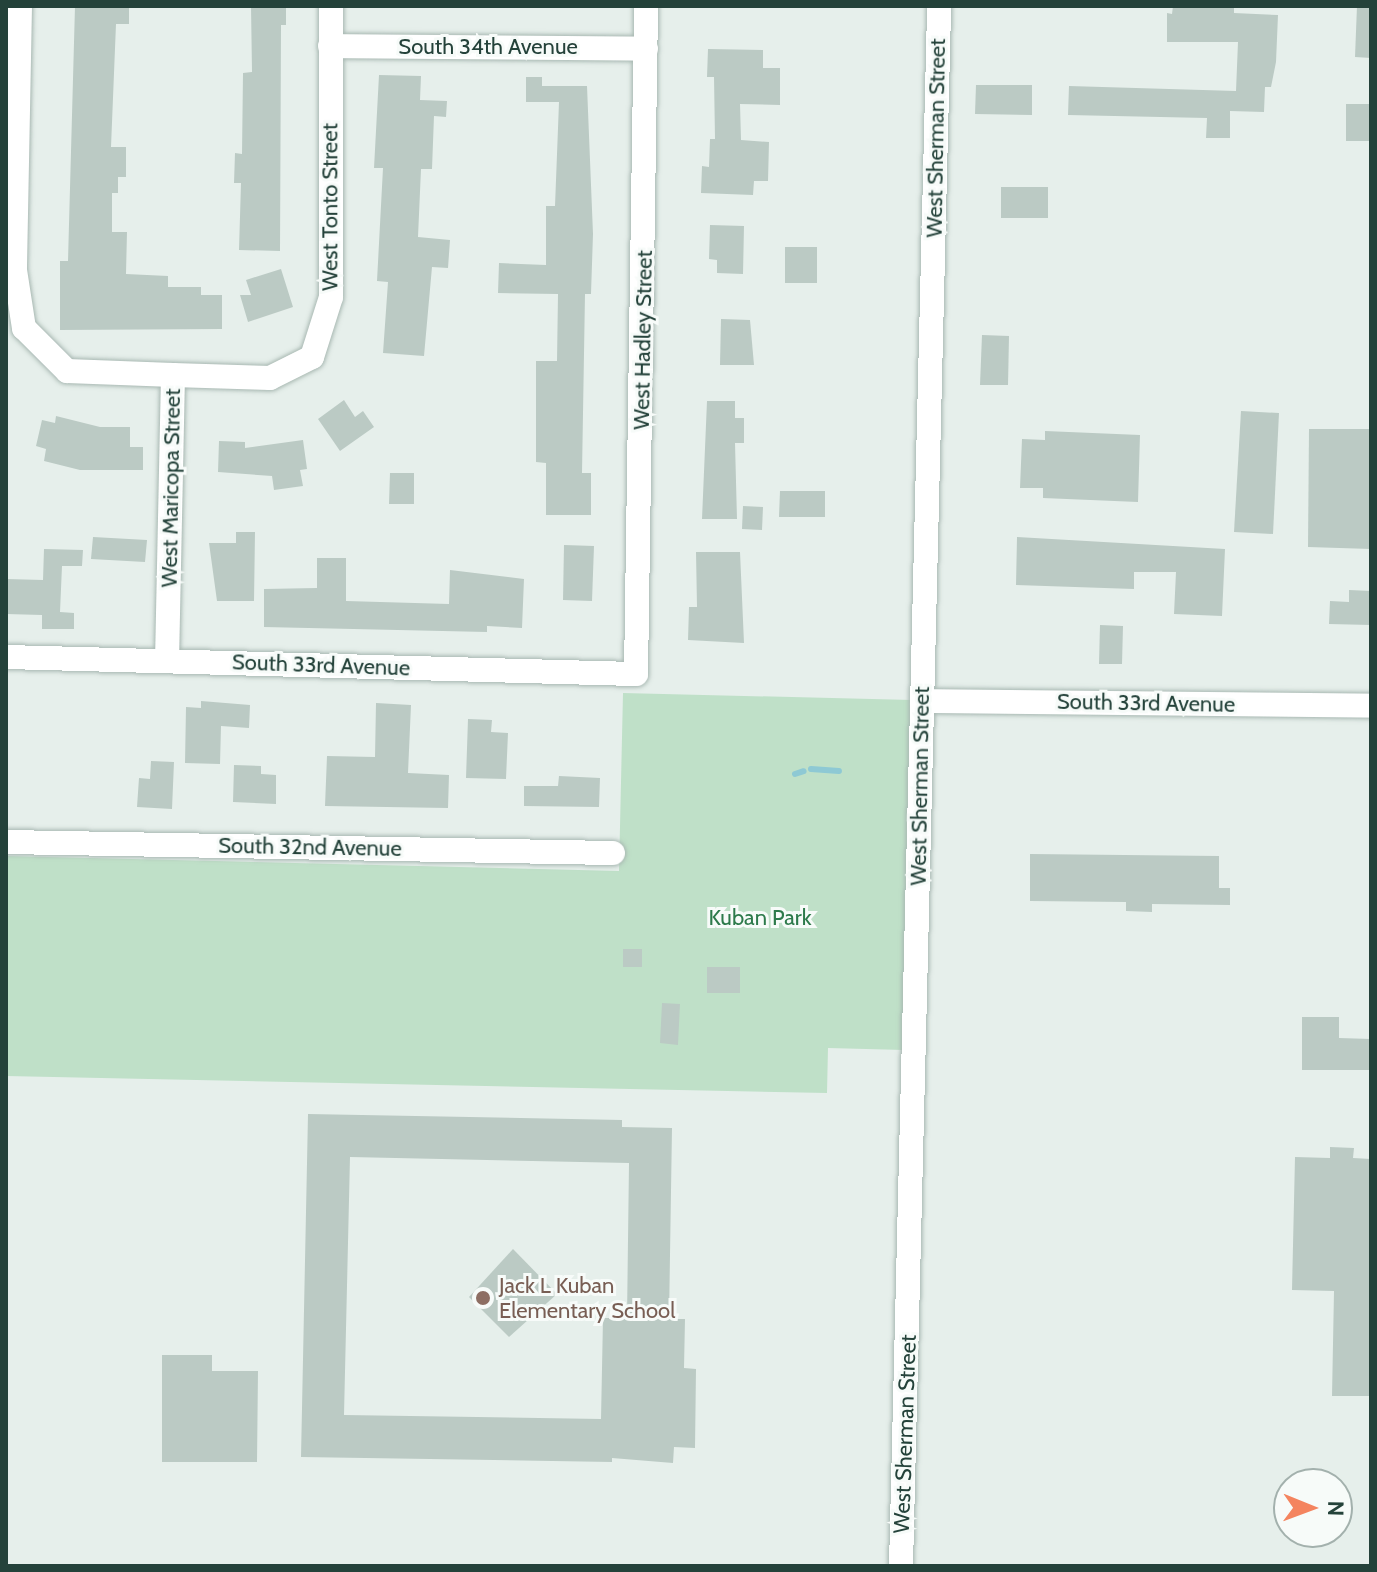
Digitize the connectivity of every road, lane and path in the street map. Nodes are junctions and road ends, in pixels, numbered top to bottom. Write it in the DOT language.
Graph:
graph roads {
  1 [pos="20,6"];
  2 [pos="331,6"];
  3 [pos="646,6"];
  4 [pos="939,6"];
  5 [pos="13,46"];
  6 [pos="330,46"];
  7 [pos="646,49"];
  8 [pos="173,375"];
  9 [pos="6,657"];
  10 [pos="167,660"];
  11 [pos="636,674"];
  12 [pos="922,701"];
  13 [pos="1371,706"];
  14 [pos="6,842"];
  15 [pos="613,853"];
  16 [pos="901,1566"];
  1 -- 5 [label="street, West Maricopa Street"];
  2 -- 6 [label="street, West Tonto Street"];
  3 -- 7 [label="street, West Hadley Street"];
  4 -- 12 [label="street, West Sherman Street"];
  5 -- 8 [label="street, West Maricopa Street"];
  6 -- 7 [label="street, South 34th Avenue"];
  6 -- 8 [label="street, West Tonto Street"];
  7 -- 11 [label="street, West Hadley Street"];
  8 -- 10 [label="street, West Maricopa Street"];
  9 -- 10 [label="street, South 33rd Avenue"];
  10 -- 11 [label="street, South 33rd Avenue"];
  12 -- 13 [label="street, South 33rd Avenue"];
  12 -- 16 [label="street, West Sherman Street"];
  14 -- 15 [label="street, South 32nd Avenue"];
}
